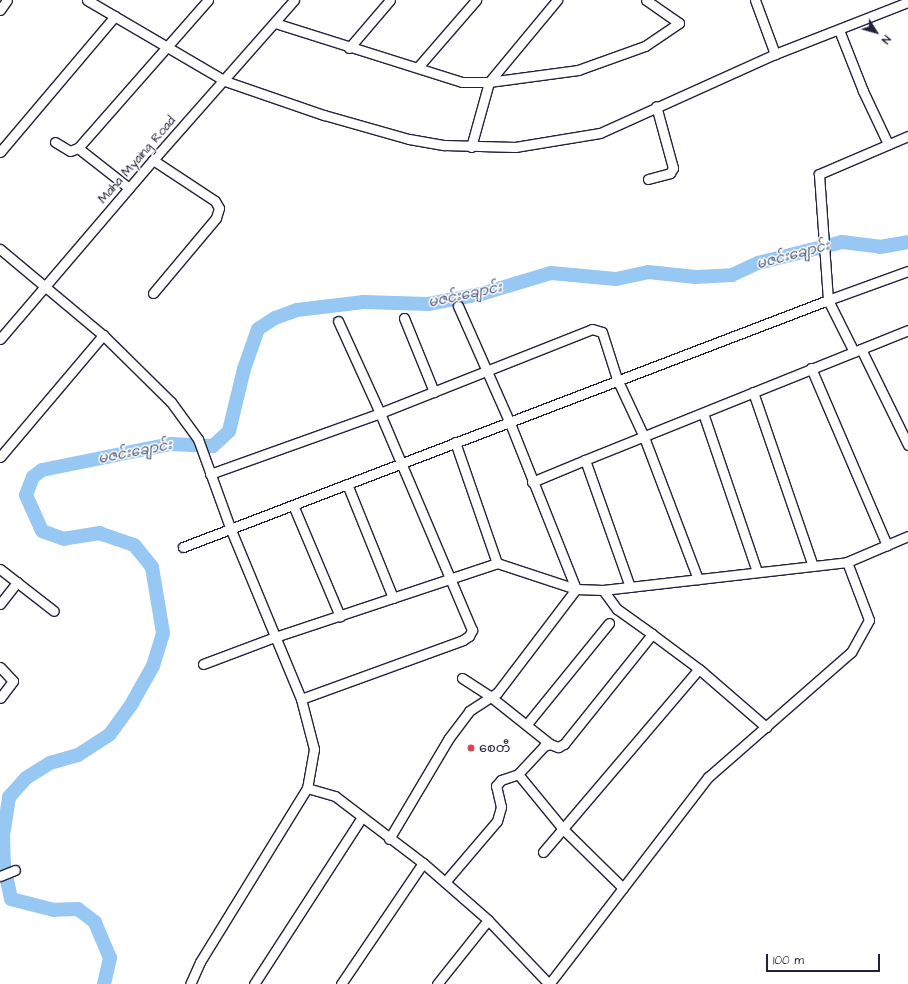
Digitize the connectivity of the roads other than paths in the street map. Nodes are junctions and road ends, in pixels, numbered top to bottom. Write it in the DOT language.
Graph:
graph roads {
  1 [pos="7,0"];
  2 [pos="87,0"];
  3 [pos="208,0"];
  4 [pos="294,0"];
  5 [pos="390,0"];
  6 [pos="476,0"];
  7 [pos="557,0"];
  8 [pos="646,0"];
  9 [pos="756,0"];
  10 [pos="908,2"];
  11 [pos="0,10"];
  12 [pos="115,16"];
  13 [pos="275,23"];
  14 [pos="839,30"];
  15 [pos="168,48"];
  16 [pos="349,48"];
  17 [pos="775,54"];
  18 [pos="418,67"];
  19 [pos="225,81"];
  20 [pos="489,82"];
  21 [pos="656,106"];
  22 [pos="908,136"];
  23 [pos="55,142"];
  24 [pos="888,144"];
  25 [pos="471,147"];
  26 [pos="78,148"];
  27 [pos="0,152"];
  28 [pos="153,160"];
  29 [pos="648,179"];
  30 [pos="129,188"];
  31 [pos="0,249"];
  32 [pos="908,271"];
  33 [pos="44,287"];
  34 [pos="153,293"];
  35 [pos="828,300"];
  36 [pos="458,306"];
  37 [pos="404,318"];
  38 [pos="338,321"];
  39 [pos="908,330"];
  40 [pos="103,335"];
  41 [pos="0,339"];
  42 [pos="858,351"];
  43 [pos="811,368"];
  44 [pos="486,371"];
  45 [pos="617,379"];
  46 [pos="434,392"];
  47 [pos="753,392"];
  48 [pos="380,412"];
  49 [pos="703,413"];
  50 [pos="509,421"];
  51 [pos="644,437"];
  52 [pos="455,442"];
  53 [pos="908,445"];
  54 [pos="0,457"];
  55 [pos="585,460"];
  56 [pos="401,463"];
  57 [pos="210,473"];
  58 [pos="532,482"];
  59 [pos="347,484"];
  60 [pos="294,505"];
  61 [pos="231,530"];
  62 [pos="908,536"];
  63 [pos="887,545"];
  64 [pos="183,547"];
  65 [pos="847,562"];
  66 [pos="497,564"];
  67 [pos="813,566"];
  68 [pos="0,569"];
  69 [pos="757,572"];
  70 [pos="450,579"];
  71 [pos="698,579"];
  72 [pos="17,582"];
  73 [pos="630,587"];
  74 [pos="576,589"];
  75 [pos="603,590"];
  76 [pos="392,598"];
  77 [pos="0,604"];
  78 [pos="54,611"];
  79 [pos="340,616"];
  80 [pos="609,623"];
  81 [pos="652,634"];
  82 [pos="275,637"];
  83 [pos="203,664"];
  84 [pos="0,667"];
  85 [pos="699,669"];
  86 [pos="462,678"];
  87 [pos="491,697"];
  88 [pos="0,698"];
  89 [pos="302,699"];
  90 [pos="527,724"];
  91 [pos="766,726"];
  92 [pos="550,744"];
  93 [pos="518,774"];
  94 [pos="307,788"];
  95 [pos="362,817"];
  96 [pos="562,829"];
  97 [pos="389,839"];
  98 [pos="543,852"];
  99 [pos="423,863"];
  100 [pos="15,870"];
  101 [pos="0,876"];
  102 [pos="445,882"];
  103 [pos="623,888"];
  104 [pos="488,920"];
  105 [pos="190,984"];
  106 [pos="254,984"];
  107 [pos="341,984"];
  108 [pos="437,984"];
  109 [pos="549,984"];
  1 -- 11 [label="street"];
  2 -- 12 [label="street"];
  3 -- 15 [label="street"];
  4 -- 13 [label="street, Maha Myaing Road"];
  5 -- 16 [label="street"];
  6 -- 18 [label="street"];
  7 -- 20 [label="street"];
  8 -- 20 [label="street"];
  9 -- 17 [label="street"];
  10 -- 14 [label="street"];
  12 -- 15 [label="street"];
  12 -- 27 [label="street"];
  13 -- 16 [label="street"];
  13 -- 19 [label="street, Maha Myaing Road"];
  14 -- 17 [label="street"];
  14 -- 24 [label="street"];
  15 -- 19 [label="street"];
  15 -- 26 [label="street"];
  16 -- 18 [label="street"];
  17 -- 21 [label="street"];
  18 -- 20 [label="street"];
  19 -- 25 [label="street"];
  19 -- 28 [label="street, Maha Myaing Road"];
  20 -- 25 [label="street"];
  21 -- 25 [label="street"];
  21 -- 29 [label="street"];
  22 -- 24 [label="street"];
  23 -- 26 [label="street"];
  24 -- 35 [label="street"];
  26 -- 30 [label="street"];
  28 -- 30 [label="street, Maha Myaing Road"];
  28 -- 34 [label="street"];
  30 -- 33 [label="street, Maha Myaing Road"];
  31 -- 33 [label="street"];
  32 -- 35 [label="street"];
  33 -- 40 [label="street"];
  33 -- 41 [label="street, Maha Myaing Road"];
  35 -- 42 [label="street"];
  35 -- 45 [label="street"];
  36 -- 44 [label="street"];
  37 -- 46 [label="street"];
  38 -- 48 [label="street"];
  39 -- 42 [label="street"];
  40 -- 54 [label="street"];
  40 -- 57 [label="street"];
  42 -- 43 [label="street"];
  42 -- 53 [label="street"];
  43 -- 47 [label="street"];
  43 -- 63 [label="street"];
  44 -- 45 [label="street"];
  44 -- 46 [label="street"];
  44 -- 50 [label="street"];
  45 -- 50 [label="street"];
  45 -- 51 [label="street"];
  46 -- 48 [label="street"];
  47 -- 49 [label="street"];
  47 -- 67 [label="street"];
  48 -- 56 [label="street"];
  48 -- 57 [label="street"];
  49 -- 51 [label="street"];
  49 -- 69 [label="street"];
  50 -- 52 [label="street"];
  50 -- 58 [label="street"];
  51 -- 55 [label="street"];
  51 -- 71 [label="street"];
  52 -- 56 [label="street"];
  52 -- 66 [label="street"];
  55 -- 58 [label="street"];
  55 -- 73 [label="street"];
  56 -- 59 [label="street"];
  56 -- 70 [label="street"];
  57 -- 61 [label="street"];
  58 -- 74 [label="street"];
  59 -- 60 [label="street"];
  59 -- 76 [label="street"];
  60 -- 61 [label="street"];
  60 -- 79 [label="street"];
  61 -- 64 [label="street"];
  61 -- 82 [label="street"];
  62 -- 63 [label="street"];
  63 -- 65 [label="street"];
  65 -- 67 [label="street"];
  65 -- 91 [label="street"];
  66 -- 70 [label="street"];
  66 -- 74 [label="street"];
  67 -- 69 [label="street"];
  68 -- 72 [label="street"];
  69 -- 71 [label="street"];
  70 -- 76 [label="street"];
  70 -- 89 [label="street"];
  71 -- 73 [label="street"];
  72 -- 77 [label="street"];
  72 -- 78 [label="street"];
  73 -- 75 [label="street"];
  74 -- 75 [label="street"];
  74 -- 87 [label="street"];
  75 -- 81 [label="street"];
  76 -- 79 [label="street"];
  79 -- 82 [label="street"];
  80 -- 90 [label="street"];
  81 -- 85 [label="street"];
  81 -- 92 [label="street"];
  82 -- 83 [label="street"];
  82 -- 89 [label="street"];
  84 -- 88 [label="street"];
  85 -- 91 [label="street"];
  85 -- 96 [label="street"];
  86 -- 87 [label="street"];
  87 -- 90 [label="street"];
  87 -- 97 [label="street"];
  89 -- 94 [label="street"];
  90 -- 92 [label="street"];
  91 -- 103 [label="street"];
  92 -- 93 [label="street"];
  93 -- 96 [label="street"];
  93 -- 102 [label="street"];
  94 -- 95 [label="street"];
  94 -- 105 [label="street"];
  95 -- 97 [label="street"];
  95 -- 106 [label="street"];
  96 -- 98 [label="street"];
  96 -- 103 [label="street"];
  97 -- 99 [label="street"];
  99 -- 102 [label="street"];
  99 -- 107 [label="street"];
  100 -- 101 [label="street"];
  102 -- 104 [label="street"];
  103 -- 109 [label="street"];
  104 -- 108 [label="street"];
  104 -- 109 [label="street"];
}
